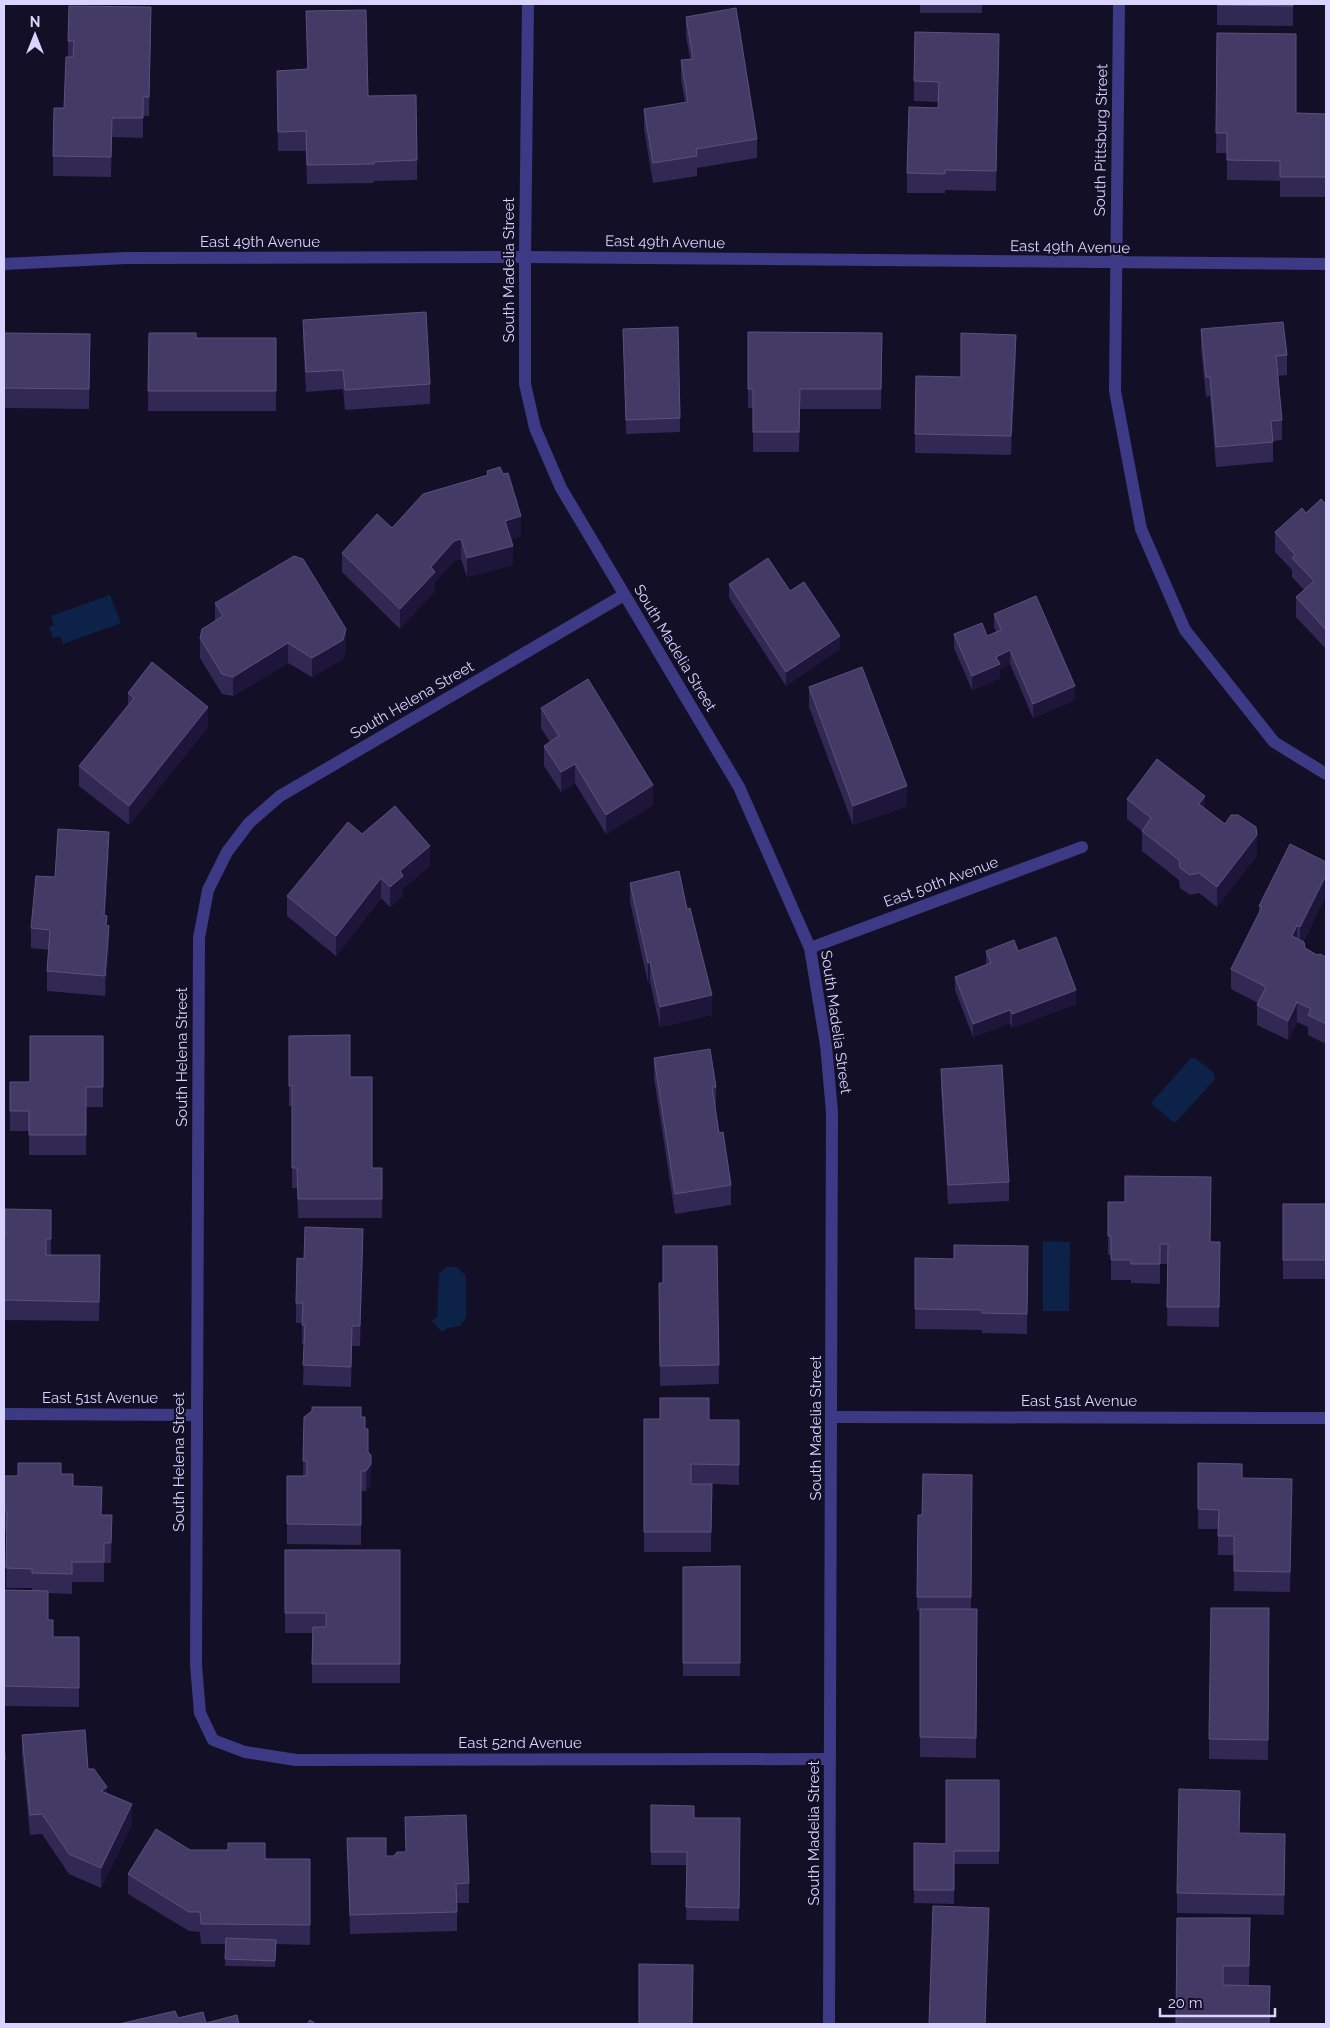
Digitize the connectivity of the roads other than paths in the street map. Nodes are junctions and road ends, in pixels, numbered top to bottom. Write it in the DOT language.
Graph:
graph roads {
  1 [pos="528,4"];
  2 [pos="1119,4"];
  3 [pos="524,257"];
  4 [pos="1116,263"];
  5 [pos="4,264"];
  6 [pos="1326,264"];
  7 [pos="624,595"];
  8 [pos="1326,774"];
  9 [pos="1082,847"];
  10 [pos="810,948"];
  11 [pos="4,1414"];
  12 [pos="196,1415"];
  13 [pos="832,1417"];
  14 [pos="1326,1418"];
  15 [pos="213,1740"];
  16 [pos="830,1759"];
  17 [pos="829,2024"];
  1 -- 3 [label="street, South Madelia Street"];
  2 -- 4 [label="street, South Pittsburg Street"];
  3 -- 4 [label="street, East 49th Avenue"];
  3 -- 5 [label="street, East 49th Avenue"];
  3 -- 7 [label="street, South Madelia Street"];
  4 -- 6 [label="street, East 49th Avenue"];
  4 -- 8 [label="street, South Pittsburg Street"];
  7 -- 10 [label="street, South Madelia Street"];
  7 -- 12 [label="street, South Helena Street"];
  9 -- 10 [label="street, East 50th Avenue"];
  10 -- 13 [label="street, South Madelia Street"];
  11 -- 12 [label="street, East 51st Avenue"];
  12 -- 15 [label="street, South Helena Street"];
  13 -- 14 [label="street, East 51st Avenue"];
  13 -- 16 [label="street, South Madelia Street"];
  15 -- 16 [label="street, East 52nd Avenue"];
  16 -- 17 [label="street, South Madelia Street"];
}
